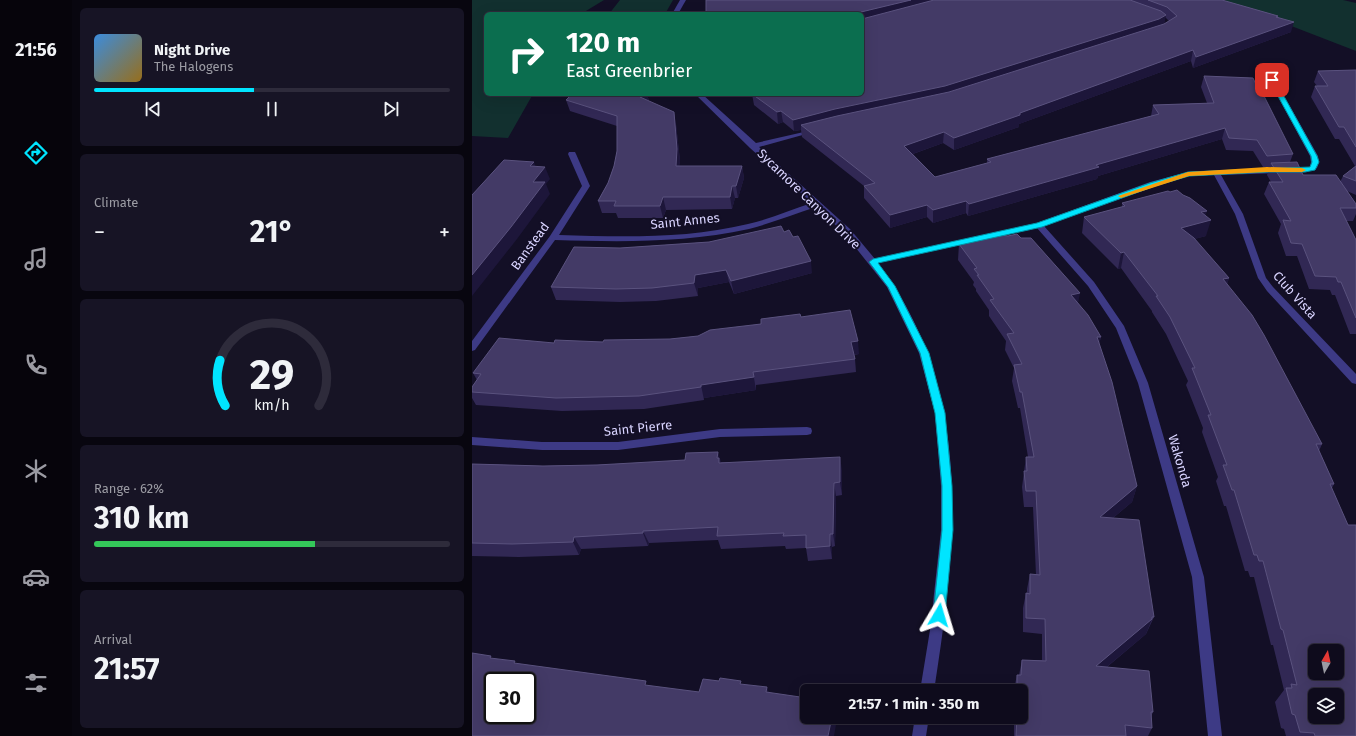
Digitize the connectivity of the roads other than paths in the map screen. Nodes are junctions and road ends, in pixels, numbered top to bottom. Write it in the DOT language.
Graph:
graph roads {
  1 [pos="683,0"];
  2 [pos="675,12"];
  3 [pos="1272,80"];
  4 [pos="700,96"];
  5 [pos="821,128"];
  6 [pos="754,146"];
  7 [pos="572,154"];
  8 [pos="1216,172"];
  9 [pos="816,204"];
  10 [pos="1039,225"];
  11 [pos="553,237"];
  12 [pos="873,262"];
  13 [pos="472,348"];
  14 [pos="1356,380"];
  15 [pos="808,431"];
  16 [pos="472,441"];
  17 [pos="928,684"];
  18 [pos="921,724"];
  19 [pos="919,736"];
  20 [pos="1215,736"];
  1 -- 2 [label="street"];
  3 -- 8 [label="street"];
  4 -- 6 [label="street, Sycamore Canyon Drive"];
  5 -- 6 [label="street"];
  6 -- 9 [label="street, Sycamore Canyon Drive"];
  7 -- 11 [label="street, Banstead"];
  8 -- 10 [label="street"];
  8 -- 14 [label="street, Club Vista"];
  9 -- 11 [label="street, Saint Annes"];
  9 -- 12 [label="street, Sycamore Canyon Drive"];
  10 -- 12 [label="street"];
  10 -- 20 [label="street, Wakonda"];
  11 -- 13 [label="street, Banstead"];
  12 -- 17 [label="street, Sycamore Canyon Drive"];
  15 -- 16 [label="street, Saint Pierre"];
  18 -- 19 [label="street"];
}
